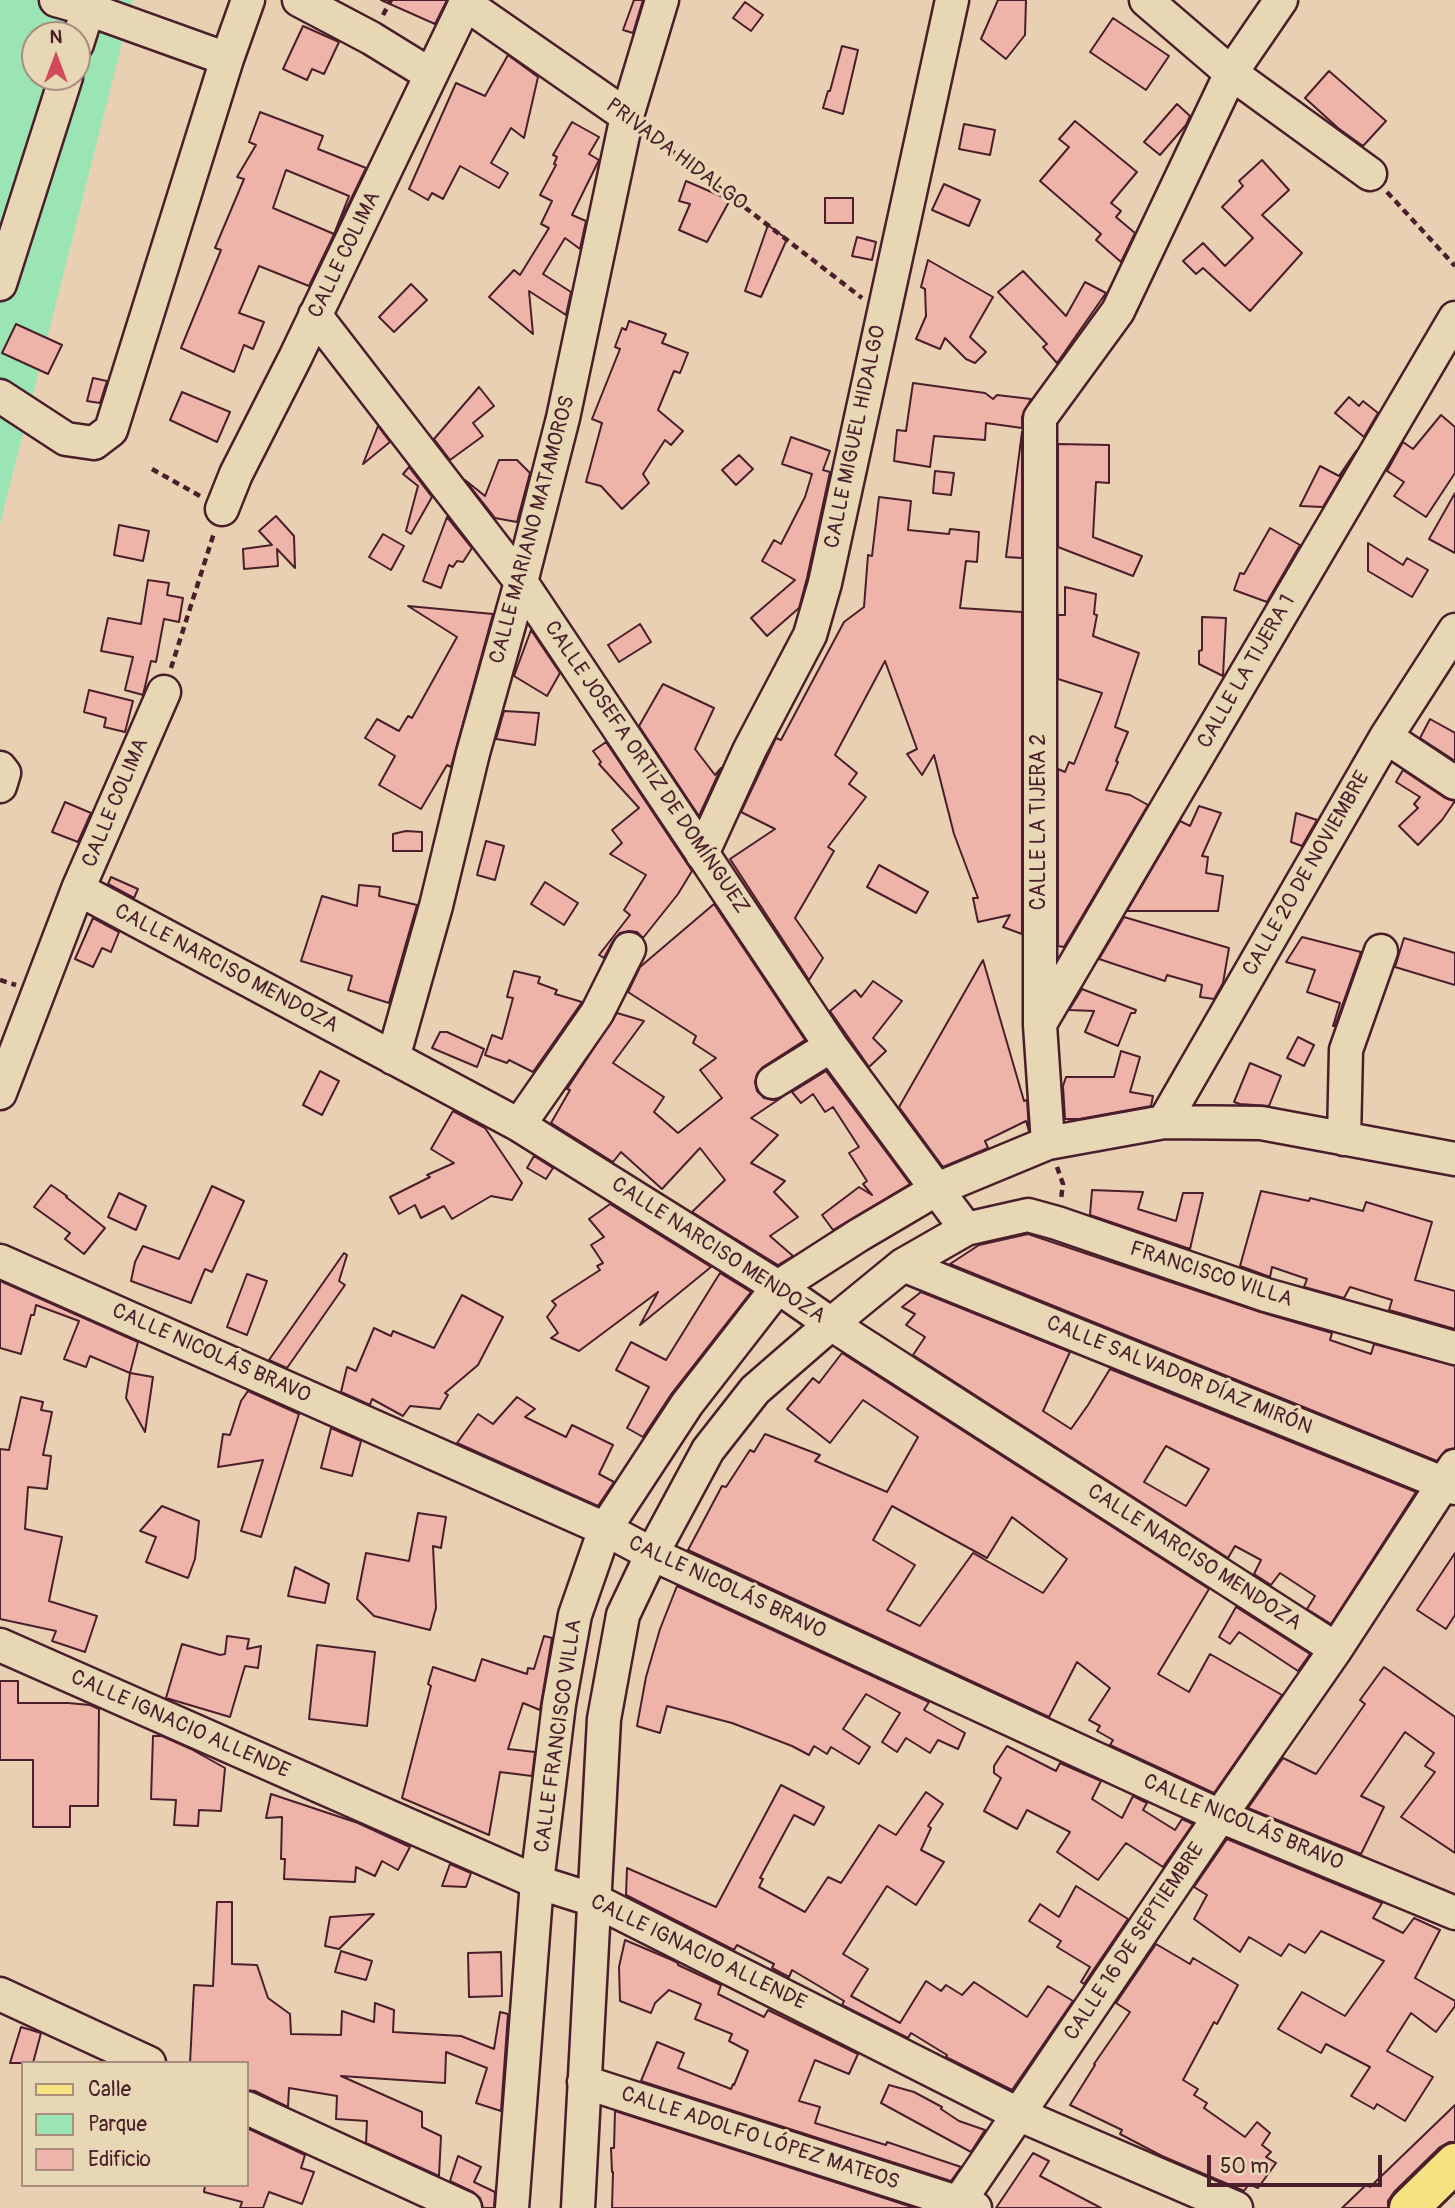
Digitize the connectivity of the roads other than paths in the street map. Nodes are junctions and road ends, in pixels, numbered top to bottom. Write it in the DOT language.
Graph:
graph roads {
  1 [pos="56,0"];
  2 [pos="248,0"];
  3 [pos="299,0"];
  4 [pos="662,0"];
  5 [pos="951,0"];
  6 [pos="1146,0"];
  7 [pos="1281,0"];
  8 [pos="467,2"];
  9 [pos="88,9"];
  10 [pos="84,21"];
  11 [pos="227,58"];
  12 [pos="1231,73"];
  13 [pos="431,75"];
  14 [pos="62,91"];
  15 [pos="627,116"];
  16 [pos="1370,174"];
  17 [pos="0,284"];
  18 [pos="316,315"];
  19 [pos="1455,318"];
  20 [pos="0,396"];
  21 [pos="222,509"];
  22 [pos="522,582"];
  23 [pos="1455,630"];
  24 [pos="164,692"];
  25 [pos="1386,737"];
  26 [pos="0,768"];
  27 [pos="1455,783"];
  28 [pos="0,786"];
  29 [pos="702,855"];
  30 [pos="78,889"];
  31 [pos="629,949"];
  32 [pos="1381,951"];
  33 [pos="1040,1025"];
  34 [pos="831,1046"];
  35 [pos="393,1058"];
  36 [pos="773,1082"];
  37 [pos="0,1093"];
  38 [pos="1164,1122"];
  39 [pos="519,1125"];
  40 [pos="1344,1139"];
  41 [pos="1048,1143"];
  42 [pos="1455,1158"];
  43 [pos="937,1189"];
  44 [pos="966,1229"];
  45 [pos="0,1261"];
  46 [pos="904,1265"];
  47 [pos="778,1287"];
  48 [pos="831,1324"];
  49 [pos="1455,1348"];
  50 [pos="1451,1479"];
  51 [pos="605,1529"];
  52 [pos="652,1554"];
  53 [pos="0,1644"];
  54 [pos="1336,1649"];
  55 [pos="1220,1816"];
  56 [pos="537,1882"];
  57 [pos="594,1900"];
  58 [pos="1455,1913"];
  59 [pos="0,1994"];
  60 [pos="145,2061"];
  61 [pos="584,2082"];
  62 [pos="248,2108"];
  63 [pos="1020,2115"];
  64 [pos="1455,2163"];
  65 [pos="963,2206"];
  66 [pos="465,2208"];
  67 [pos="512,2208"];
  68 [pos="578,2208"];
  69 [pos="1236,2208"];
  70 [pos="1409,2208"];
  1 -- 9 [label="street"];
  2 -- 11 [label="street"];
  3 -- 13 [label="street"];
  4 -- 15 [label="street, CALLE MARIANO MATAMOROS"];
  5 -- 29 [label="street, CALLE MIGUEL HIDALGO"];
  6 -- 12 [label="street"];
  7 -- 12 [label="street"];
  8 -- 13 [label="street, CALLE COLIMA"];
  8 -- 15 [label="street, PRIVADA HIDALGO"];
  9 -- 10 [label="street"];
  9 -- 11 [label="street"];
  11 -- 20 [label="street"];
  12 -- 16 [label="street"];
  12 -- 33 [label="street, CALLE LA TIJERA 2"];
  13 -- 18 [label="street, CALLE COLIMA"];
  14 -- 17 [label="street"];
  15 -- 22 [label="street, CALLE MARIANO MATAMOROS"];
  18 -- 21 [label="street, CALLE COLIMA"];
  18 -- 22 [label="street, CALLE JOSEFA ORTIZ DE DOMÍNGUEZ"];
  19 -- 33 [label="street, CALLE LA TIJERA 1"];
  22 -- 29 [label="street, CALLE JOSEFA ORTIZ DE DOMÍNGUEZ"];
  22 -- 35 [label="street, CALLE MARIANO MATAMOROS"];
  23 -- 25 [label="street, CALLE 20 DE NOVIEMBRE"];
  24 -- 30 [label="street, CALLE COLIMA"];
  25 -- 27 [label="street"];
  25 -- 38 [label="street, CALLE 20 DE NOVIEMBRE"];
  26 -- 28 [label="street"];
  29 -- 34 [label="street, CALLE JOSEFA ORTIZ DE DOMÍNGUEZ"];
  30 -- 35 [label="street, CALLE NARCISO MENDOZA"];
  30 -- 37 [label="street, CALLE COLIMA"];
  31 -- 39 [label="street"];
  32 -- 40 [label="street"];
  33 -- 41 [label="street, CALLE LA TIJERA 2"];
  34 -- 36 [label="street"];
  34 -- 43 [label="street, CALLE JOSEFA ORTIZ DE DOMÍNGUEZ"];
  35 -- 39 [label="street, CALLE NARCISO MENDOZA"];
  38 -- 40 [label="street, CALLE FRANCISCO VILLA"];
  38 -- 41 [label="street, CALLE FRANCISCO VILLA"];
  39 -- 47 [label="street, CALLE NARCISO MENDOZA"];
  40 -- 42 [label="street, CALLE FRANCISCO VILLA"];
  41 -- 43 [label="street, CALLE FRANCISCO VILLA"];
  43 -- 44 [label="street, CALLE JOSEFA ORTIZ DE DOMÍNGUEZ"];
  43 -- 47 [label="street, CALLE FRANCISCO VILLA"];
  44 -- 46 [label="street, CALLE FRANCISCO VILLA"];
  44 -- 49 [label="street, FRANCISCO VILLA"];
  45 -- 51 [label="street, CALLE NICOLÁS BRAVO"];
  46 -- 48 [label="street, CALLE FRANCISCO VILLA"];
  46 -- 50 [label="street, CALLE SALVADOR DÍAZ MIRÓN"];
  47 -- 48 [label="street, CALLE NARCISO MENDOZA"];
  47 -- 51 [label="street, CALLE FRANCISCO VILLA"];
  48 -- 52 [label="street, CALLE FRANCISCO VILLA"];
  48 -- 54 [label="street, CALLE NARCISO MENDOZA"];
  50 -- 54 [label="street, CALLE 16 DE SEPTIEMBRE"];
  51 -- 52 [label="street, CALLE NICOLÁS BRAVO"];
  51 -- 56 [label="street, CALLE FRANCISCO VILLA"];
  52 -- 55 [label="street, CALLE NICOLÁS BRAVO"];
  52 -- 57 [label="street, CALLE FRANCISCO VILLA"];
  53 -- 56 [label="street, CALLE IGNACIO ALLENDE"];
  54 -- 55 [label="street, CALLE 16 DE SEPTIEMBRE"];
  55 -- 58 [label="street, CALLE NICOLÁS BRAVO"];
  55 -- 63 [label="street, CALLE 16 DE SEPTIEMBRE"];
  56 -- 57 [label="street, CALLE IGNACIO ALLENDE"];
  56 -- 67 [label="street, CALLE FRANCISCO VILLA"];
  57 -- 61 [label="street, CALLE FRANCISCO VILLA"];
  57 -- 63 [label="street, CALLE IGNACIO ALLENDE"];
  59 -- 60 [label="street"];
  61 -- 65 [label="street, CALLE ADOLFO LÓPEZ MATEOS"];
  61 -- 68 [label="street, CALLE FRANCISCO VILLA"];
  62 -- 66 [label="street"];
  63 -- 65 [label="street, CALLE 16 DE SEPTIEMBRE"];
  63 -- 69 [label="street, CALLE IGNACIO ALLENDE"];
  64 -- 70 [label="main road"];
}
